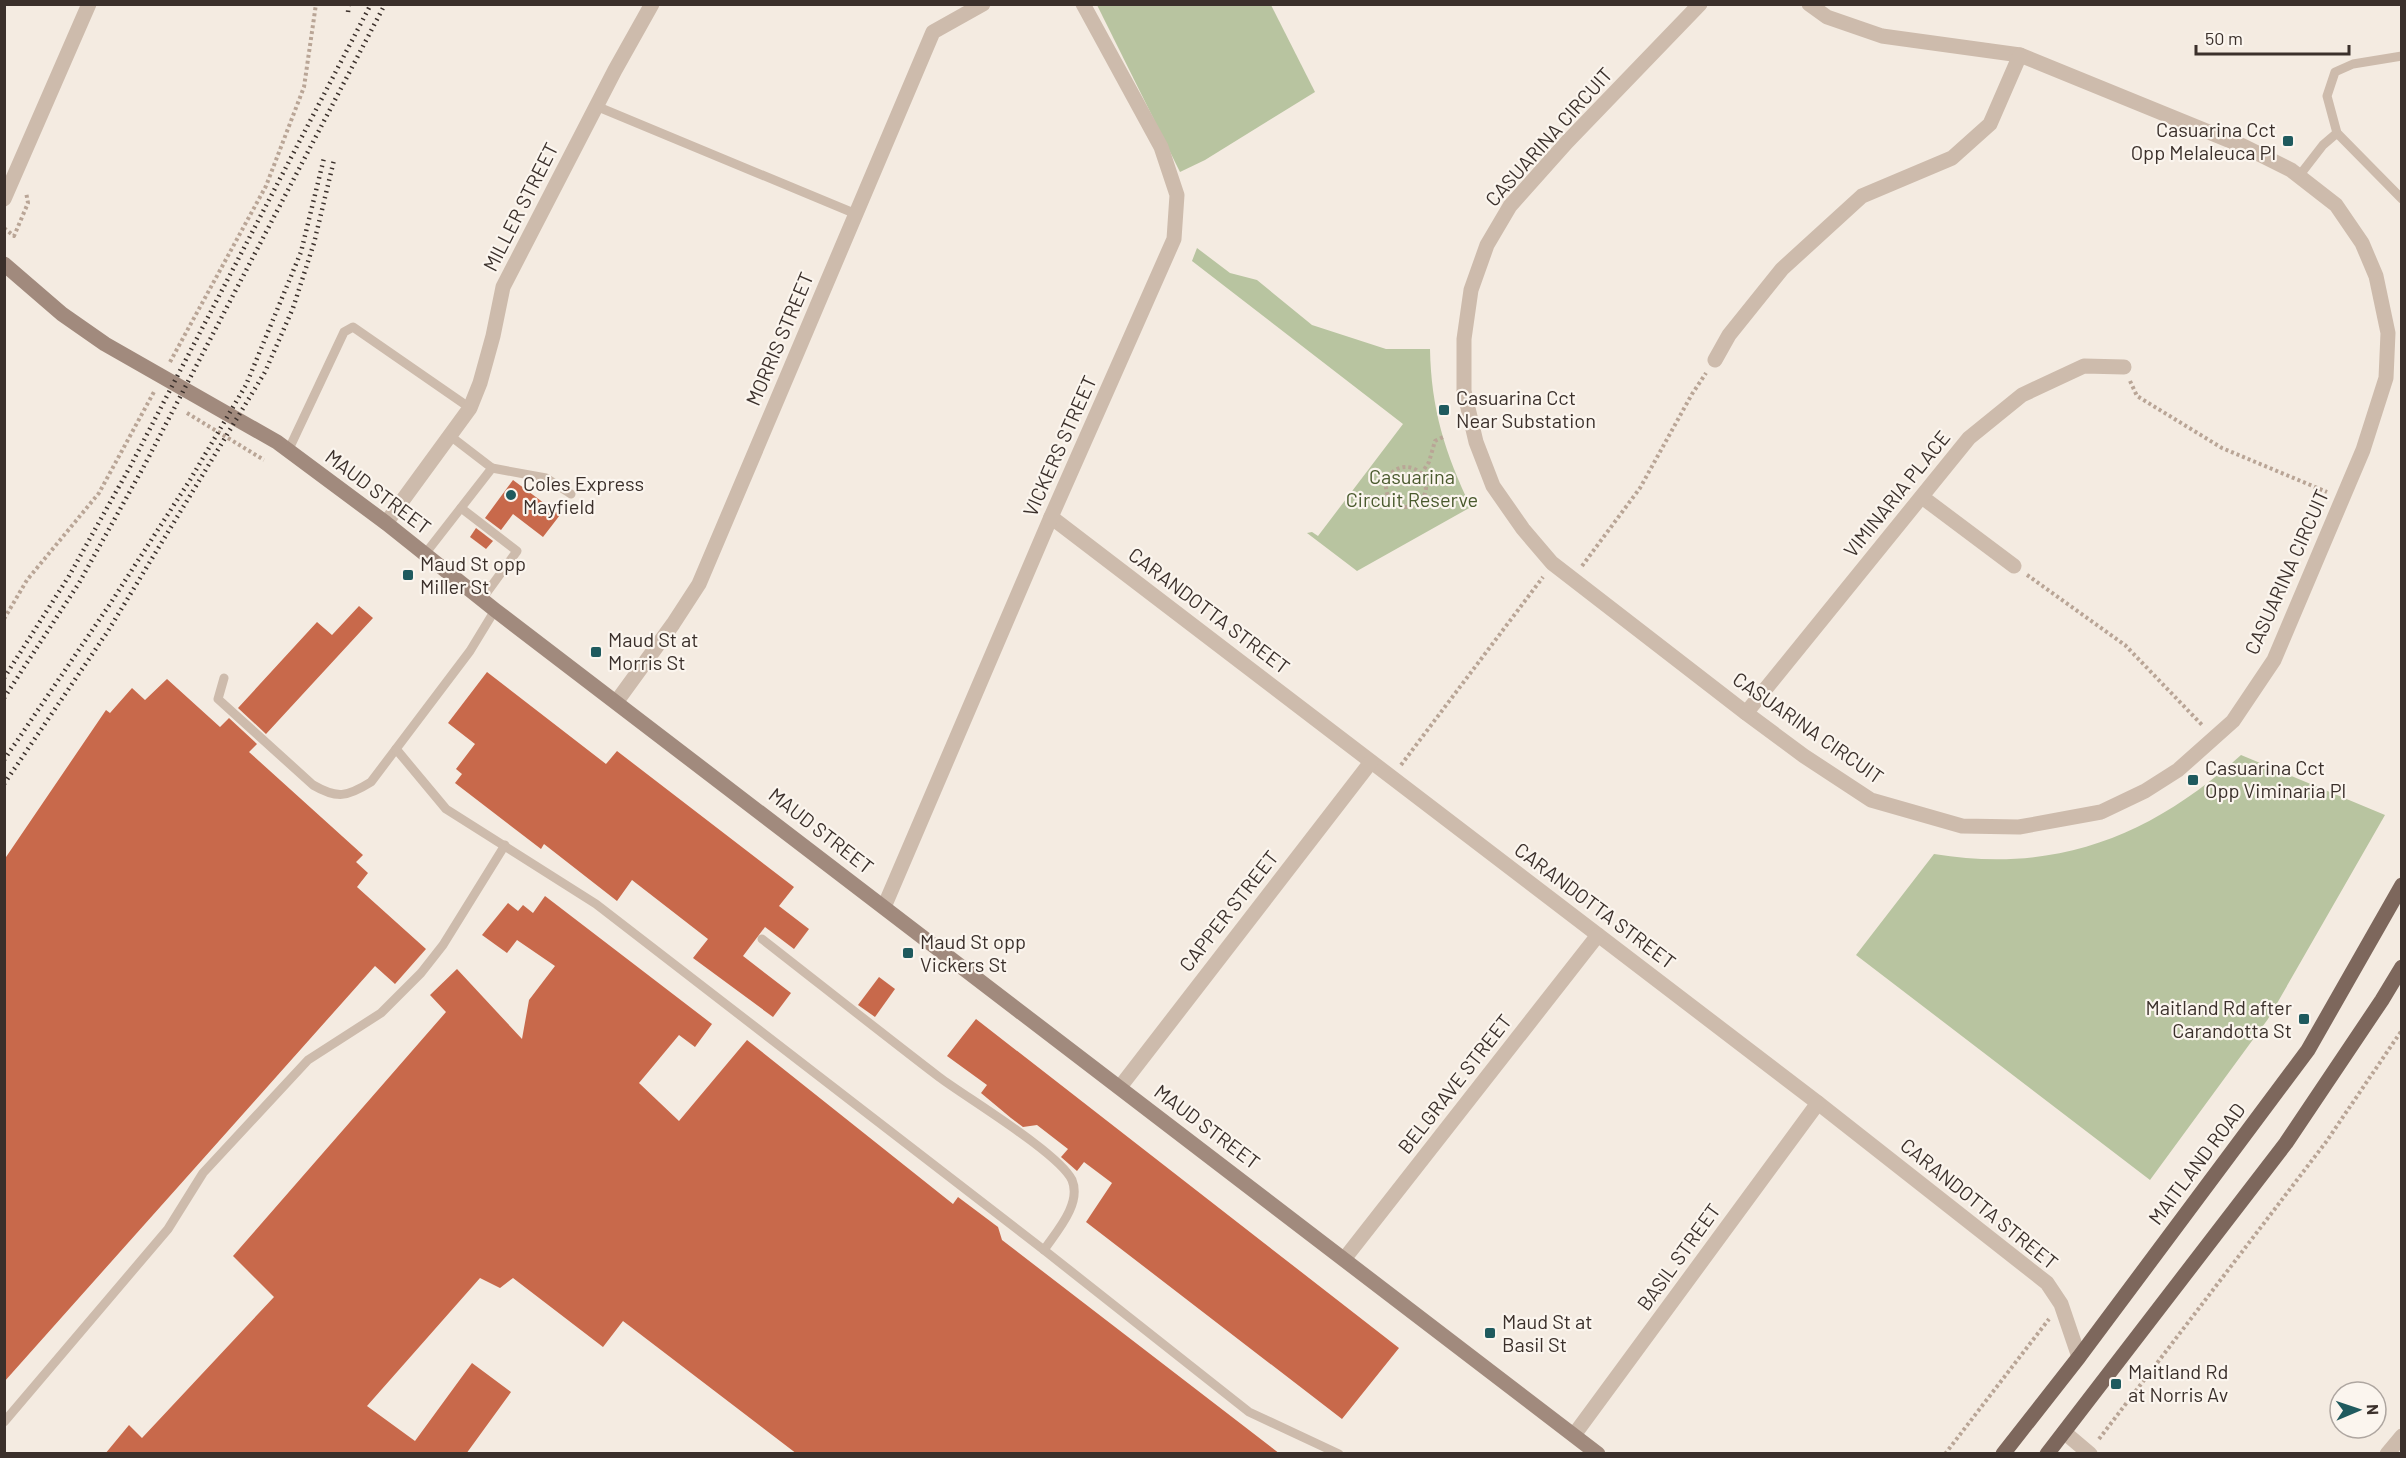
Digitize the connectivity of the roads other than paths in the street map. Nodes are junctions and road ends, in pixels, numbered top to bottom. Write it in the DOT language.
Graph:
graph roads {
  1 [pos="89,4"];
  2 [pos="652,4"];
  3 [pos="983,4"];
  4 [pos="1083,4"];
  5 [pos="1700,4"];
  6 [pos="1809,4"];
  7 [pos="2020,55"];
  8 [pos="2402,56"];
  9 [pos="596,106"];
  10 [pos="2337,133"];
  11 [pos="2300,176"];
  12 [pos="4,199"];
  13 [pos="2402,199"];
  14 [pos="856,214"];
  15 [pos="4,264"];
  16 [pos="1715,360"];
  17 [pos="2124,367"];
  18 [pos="470,408"];
  19 [pos="449,435"];
  20 [pos="283,447"];
  21 [pos="492,468"];
  22 [pos="571,494"];
  23 [pos="1922,497"];
  24 [pos="461,508"];
  25 [pos="1051,517"];
  26 [pos="386,523"];
  27 [pos="425,554"];
  28 [pos="2014,566"];
  29 [pos="482,599"];
  30 [pos="495,610"];
  31 [pos="224,678"];
  32 [pos="617,701"];
  33 [pos="1746,713"];
  34 [pos="396,748"];
  35 [pos="1371,762"];
  36 [pos="505,845"];
  37 [pos="2402,885"];
  38 [pos="884,907"];
  39 [pos="1598,935"];
  40 [pos="762,939"];
  41 [pos="2402,967"];
  42 [pos="1120,1087"];
  43 [pos="1818,1103"];
  44 [pos="1044,1250"];
  45 [pos="1346,1258"];
  46 [pos="2079,1357"];
  47 [pos="4,1422"];
  48 [pos="2064,1432"];
  49 [pos="1574,1435"];
  50 [pos="2402,1436"];
  51 [pos="2093,1449"];
  52 [pos="1339,1454"];
  53 [pos="1598,1454"];
  54 [pos="2003,1454"];
  55 [pos="2047,1454"];
  56 [pos="2387,1454"];
  1 -- 12 [label="street"];
  2 -- 9 [label="street, MILLER STREET"];
  3 -- 14 [label="street, MORRIS STREET"];
  4 -- 25 [label="street, VICKERS STREET"];
  5 -- 33 [label="street, CASUARINA CIRCUIT"];
  6 -- 7 [label="street, CASUARINA CIRCUIT"];
  7 -- 11 [label="street, CASUARINA CIRCUIT"];
  7 -- 16 [label="street"];
  8 -- 10 [label="lane"];
  9 -- 14 [label="lane"];
  9 -- 18 [label="street, MILLER STREET"];
  10 -- 11 [label="lane"];
  10 -- 13 [label="lane"];
  11 -- 33 [label="street, CASUARINA CIRCUIT"];
  14 -- 32 [label="street, MORRIS STREET"];
  15 -- 20 [label="main road, MAUD STREET"];
  17 -- 23 [label="street, VIMINARIA PLACE"];
  18 -- 19 [label="street, MILLER STREET"];
  18 -- 20 [label="lane"];
  19 -- 21 [label="lane"];
  19 -- 26 [label="street, MILLER STREET"];
  20 -- 26 [label="main road, MAUD STREET"];
  21 -- 22 [label="lane"];
  21 -- 24 [label="lane"];
  23 -- 28 [label="street"];
  23 -- 33 [label="street, VIMINARIA PLACE"];
  24 -- 27 [label="lane"];
  24 -- 29 [label="lane"];
  25 -- 35 [label="street, CARANDOTTA STREET"];
  25 -- 38 [label="street, VICKERS STREET"];
  26 -- 27 [label="main road, MAUD STREET"];
  27 -- 29 [label="main road, MAUD STREET"];
  29 -- 30 [label="main road, MAUD STREET"];
  30 -- 32 [label="main road, MAUD STREET"];
  30 -- 34 [label="lane"];
  31 -- 34 [label="lane"];
  32 -- 38 [label="main road, MAUD STREET"];
  34 -- 36 [label="lane"];
  35 -- 39 [label="street, CARANDOTTA STREET"];
  35 -- 42 [label="street, CAPPER STREET"];
  36 -- 44 [label="lane"];
  36 -- 47 [label="lane"];
  37 -- 46 [label="main road, MAITLAND ROAD"];
  38 -- 42 [label="main road, MAUD STREET"];
  39 -- 43 [label="street, CARANDOTTA STREET"];
  39 -- 45 [label="street, BELGRAVE STREET"];
  40 -- 44 [label="lane"];
  41 -- 48 [label="main road"];
  42 -- 45 [label="main road, MAUD STREET"];
  43 -- 46 [label="street, CARANDOTTA STREET"];
  43 -- 49 [label="street, BASIL STREET"];
  44 -- 52 [label="lane"];
  45 -- 49 [label="main road, MAUD STREET"];
  46 -- 54 [label="main road, MAITLAND ROAD"];
  48 -- 51 [label="street"];
  48 -- 55 [label="main road"];
  49 -- 53 [label="main road, MAUD STREET"];
  50 -- 56 [label="street"];
}
